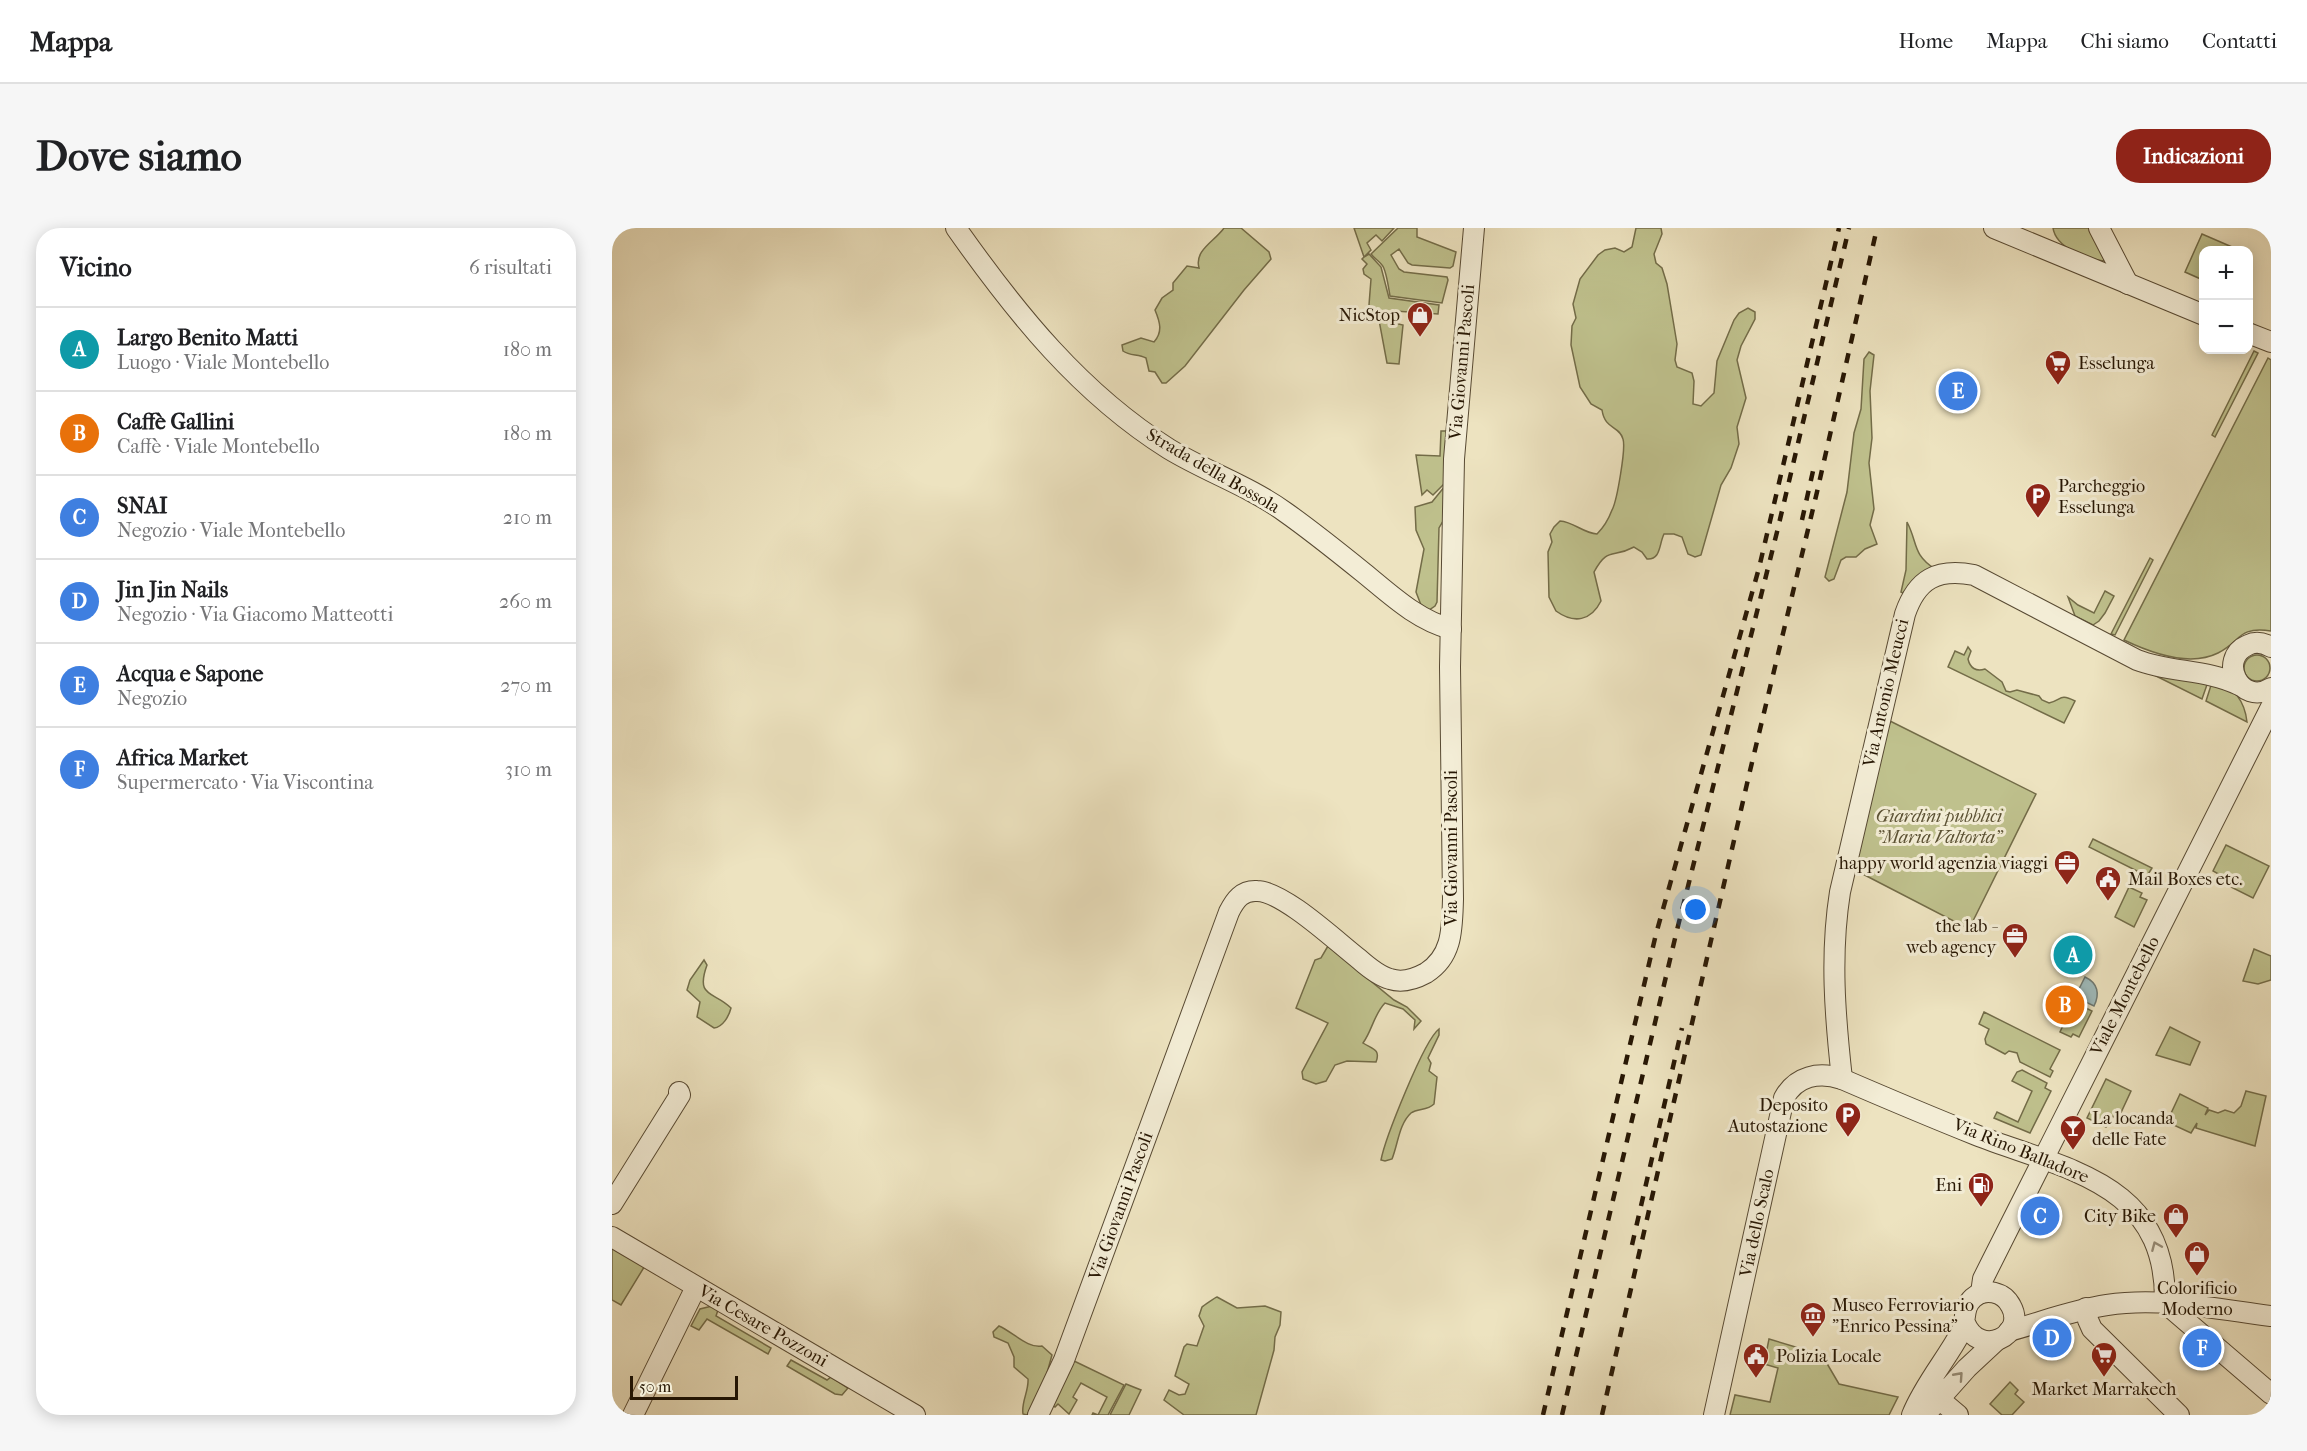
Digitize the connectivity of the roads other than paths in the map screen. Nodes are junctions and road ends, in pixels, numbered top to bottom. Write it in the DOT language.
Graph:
graph roads {
  1 [pos="956,228"];
  2 [pos="1474,228"];
  3 [pos="1994,228"];
  4 [pos="2099,228"];
  5 [pos="2128,284"];
  6 [pos="2199,313"];
  7 [pos="2253,335"];
  8 [pos="2271,342"];
  9 [pos="1451,629"];
  10 [pos="2267,644"];
  11 [pos="2235,656"];
  12 [pos="2172,670"];
  13 [pos="2244,688"];
  14 [pos="2271,688"];
  15 [pos="2271,707"];
  16 [pos="2254,738"];
  17 [pos="1842,1079"];
  18 [pos="679,1092"];
  19 [pos="2043,1158"];
  20 [pos="612,1204"];
  21 [pos="612,1237"];
  22 [pos="696,1287"];
  23 [pos="1996,1296"];
  24 [pos="2165,1303"];
  25 [pos="2086,1308"];
  26 [pos="2065,1314"];
  27 [pos="2271,1316"];
  28 [pos="1965,1323"];
  29 [pos="2003,1336"];
  30 [pos="1938,1369"];
  31 [pos="2271,1394"];
  32 [pos="1939,1399"];
  33 [pos="633,1415"];
  34 [pos="915,1415"];
  35 [pos="1038,1415"];
  36 [pos="1714,1415"];
  37 [pos="1912,1415"];
  38 [pos="1925,1415"];
  39 [pos="1958,1415"];
  40 [pos="2179,1415"];
  1 -- 9 [label="street, Strada della Bossola"];
  2 -- 9 [label="street, Via Giovanni Pascoli"];
  3 -- 5 [label="street"];
  4 -- 5 [label="street"];
  5 -- 6 [label="street"];
  7 -- 8 [label="street"];
  9 -- 35 [label="street, Via Giovanni Pascoli"];
  10 -- 11 [label="street"];
  11 -- 12 [label="street, Via Antonio Meucci"];
  11 -- 13 [label="street, Viale Montebello"];
  12 -- 13 [label="street, Via Antonio Meucci"];
  12 -- 17 [label="street, Via Antonio Meucci"];
  13 -- 14 [label="street"];
  13 -- 16 [label="street, Viale Montebello"];
  15 -- 16 [label="street, Viale Montebello"];
  16 -- 19 [label="street, Viale Montebello"];
  17 -- 19 [label="street, Via Rino Balladore"];
  17 -- 36 [label="street, Via dello Scalo"];
  18 -- 20 [label="street"];
  19 -- 23 [label="street, Viale Montebello"];
  24 -- 19 [label="street, Via Rino Balladore, one-way"];
  21 -- 22 [label="street, Via Cesare Pozzoni"];
  22 -- 33 [label="street"];
  22 -- 34 [label="street, Via Cesare Pozzoni"];
  23 -- 26 [label="street"];
  23 -- 28 [label="street"];
  23 -- 29 [label="street"];
  24 -- 25 [label="street"];
  24 -- 27 [label="street"];
  24 -- 31 [label="street"];
  25 -- 26 [label="street"];
  25 -- 40 [label="street"];
  26 -- 29 [label="street"];
  28 -- 29 [label="street"];
  28 -- 30 [label="street"];
  32 -- 29 [label="street, one-way"];
  30 -- 32 [label="street"];
  30 -- 37 [label="street"];
  32 -- 38 [label="street"];
  32 -- 39 [label="street"];
}
